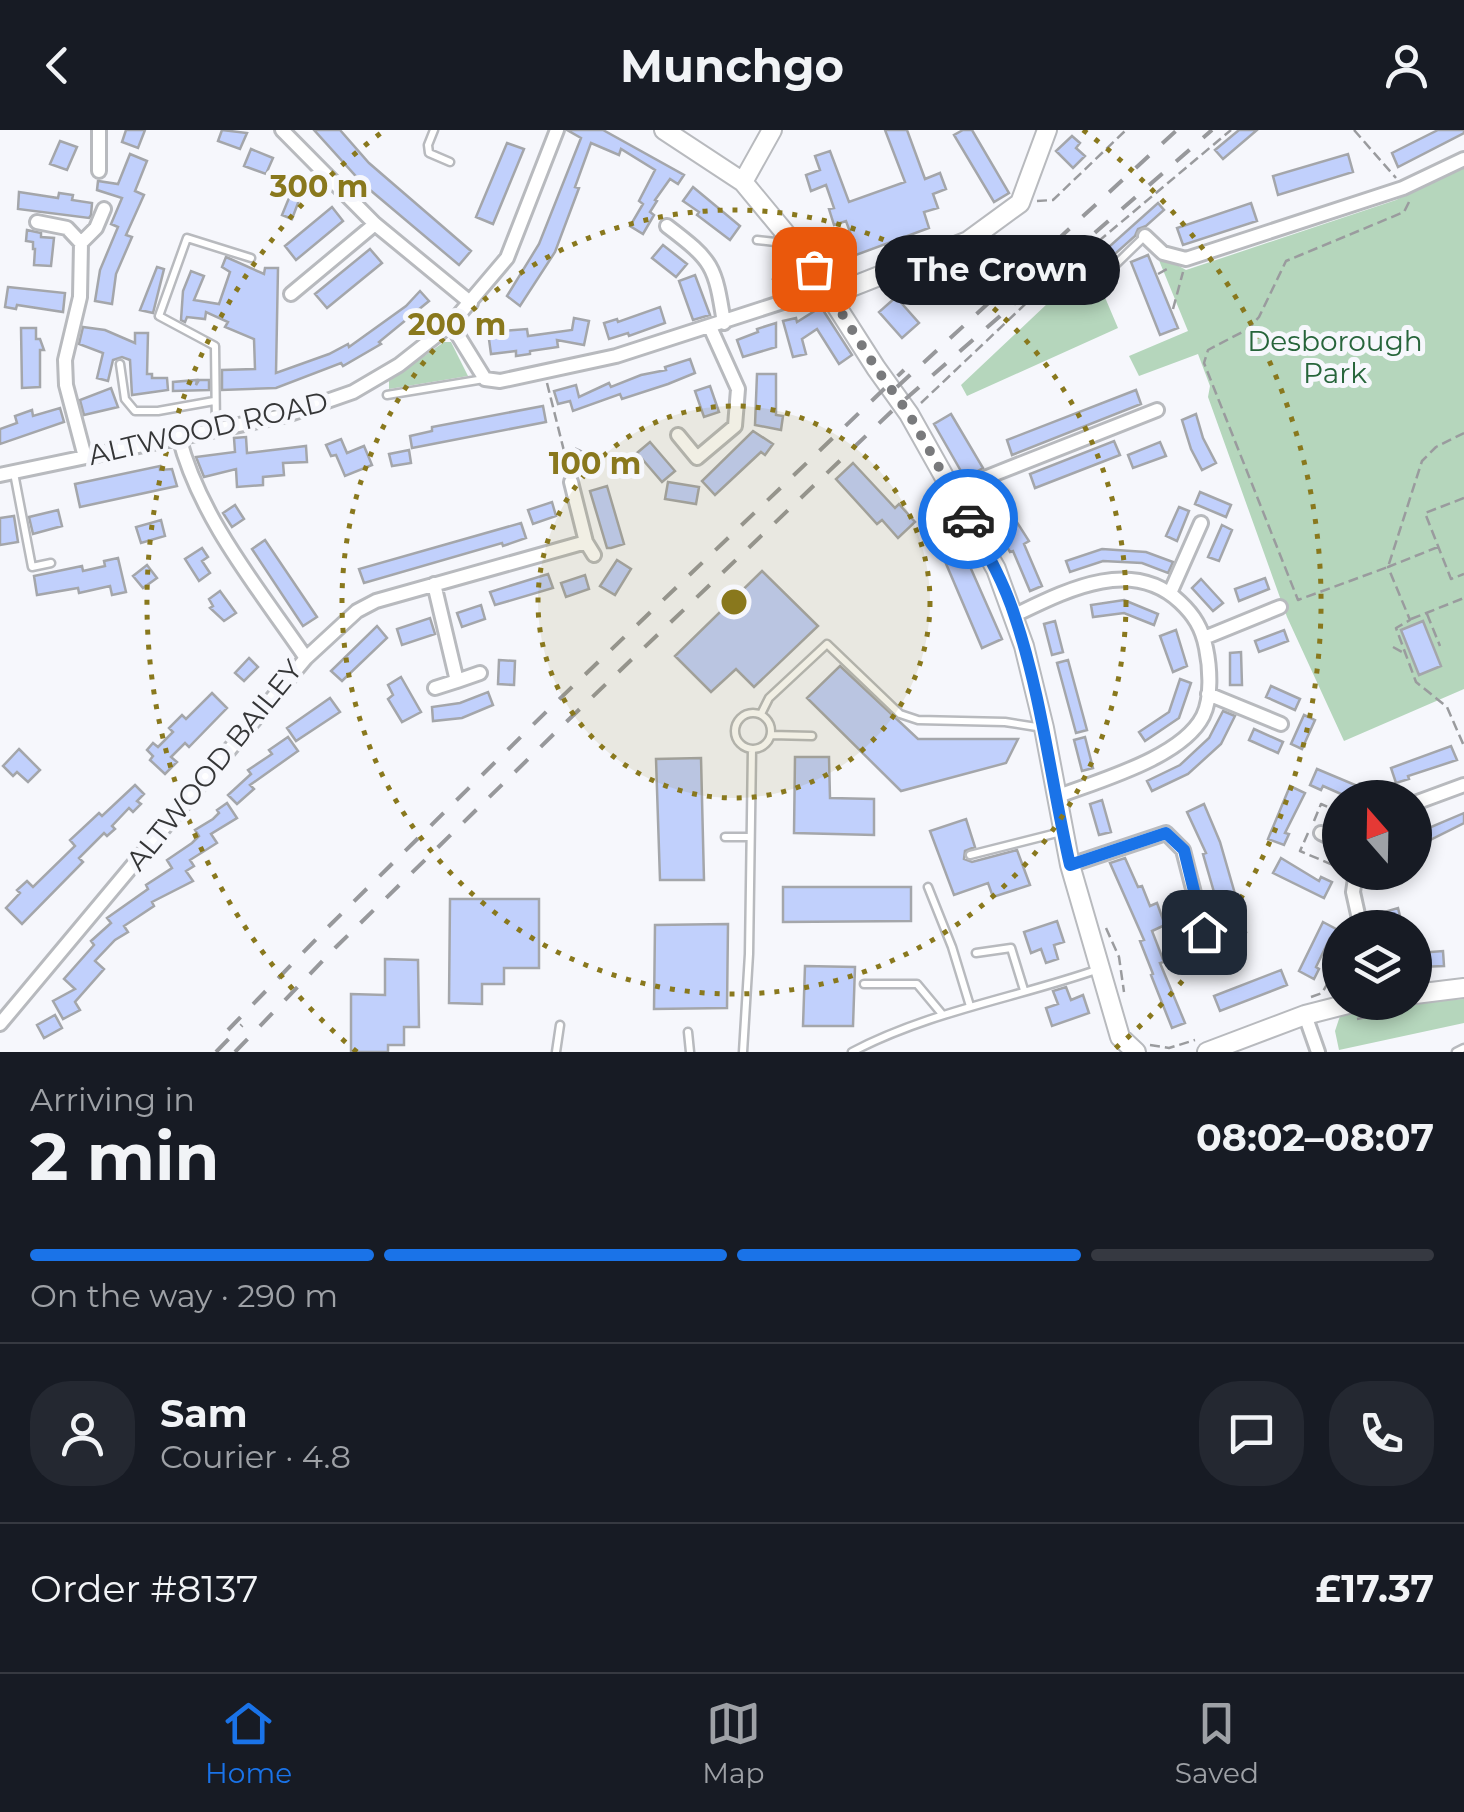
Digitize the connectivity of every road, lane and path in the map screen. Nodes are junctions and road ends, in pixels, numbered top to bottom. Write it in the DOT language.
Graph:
graph roads {
  1 [pos="99,130"];
  2 [pos="282,130"];
  3 [pos="434,130"];
  4 [pos="557,130"];
  5 [pos="664,130"];
  6 [pos="772,130"];
  7 [pos="1047,130"];
  8 [pos="1126,130"];
  9 [pos="1231,130"];
  10 [pos="1354,130"];
  11 [pos="1464,158"];
  12 [pos="450,162"];
  13 [pos="99,171"];
  14 [pos="742,182"];
  15 [pos="1402,188"];
  16 [pos="1020,203"];
  17 [pos="104,209"];
  18 [pos="37,222"];
  19 [pos="375,224"];
  20 [pos="667,226"];
  21 [pos="785,233"];
  22 [pos="1145,236"];
  23 [pos="757,240"];
  24 [pos="81,243"];
  25 [pos="251,258"];
  26 [pos="1186,259"];
  27 [pos="1110,270"];
  28 [pos="824,293"];
  29 [pos="291,294"];
  30 [pos="471,303"];
  31 [pos="1173,309"];
  32 [pos="724,322"];
  33 [pos="451,324"];
  34 [pos="710,327"];
  35 [pos="120,364"];
  36 [pos="486,379"];
  37 [pos="547,379"];
  38 [pos="387,395"];
  39 [pos="214,401"];
  40 [pos="1157,410"];
  41 [pos="909,414"];
  42 [pos="216,429"];
  43 [pos="1464,434"];
  44 [pos="678,436"];
  45 [pos="180,437"];
  46 [pos="85,457"];
  47 [pos="7,474"];
  48 [pos="571,482"];
  49 [pos="955,496"];
  50 [pos="1464,498"];
  51 [pos="1202,523"];
  52 [pos="586,542"];
  53 [pos="1438,547"];
  54 [pos="594,555"];
  55 [pos="51,563"];
  56 [pos="1388,567"];
  57 [pos="1464,574"];
  58 [pos="434,584"];
  59 [pos="1170,593"];
  60 [pos="1464,598"];
  61 [pos="1280,607"];
  62 [pos="1427,613"];
  63 [pos="1015,614"];
  64 [pos="1410,620"];
  65 [pos="1204,638"];
  66 [pos="1440,646"];
  67 [pos="1393,647"];
  68 [pos="1403,652"];
  69 [pos="306,658"];
  70 [pos="480,673"];
  71 [pos="458,681"];
  72 [pos="435,688"];
  73 [pos="1208,694"];
  74 [pos="760,714"];
  75 [pos="1281,724"];
  76 [pos="1044,728"];
  77 [pos="771,736"];
  78 [pos="812,736"];
  79 [pos="1464,746"];
  80 [pos="752,749"];
  81 [pos="1464,785"];
  82 [pos="1056,796"];
  83 [pos="1432,797"];
  84 [pos="1062,832"];
  85 [pos="725,837"];
  86 [pos="750,837"];
  87 [pos="970,856"];
  88 [pos="1070,865"];
  89 [pos="928,887"];
  90 [pos="1104,925"];
  91 [pos="1204,932"];
  92 [pos="976,953"];
  93 [pos="1100,968"];
  94 [pos="864,984"];
  95 [pos="1464,988"];
  96 [pos="1024,990"];
  97 [pos="1124,992"];
  98 [pos="1322,993"];
  99 [pos="1432,997"];
  100 [pos="970,1006"];
  101 [pos="1307,1006"];
  102 [pos="1322,1008"];
  103 [pos="942,1014"];
  104 [pos="0,1024"];
  105 [pos="560,1025"];
  106 [pos="688,1032"];
  107 [pos="1201,1046"];
  108 [pos="1142,1048"];
  109 [pos="1464,1048"];
  110 [pos="556,1052"];
  111 [pos="690,1052"];
  112 [pos="743,1052"];
  113 [pos="854,1052"];
  114 [pos="1318,1052"];
  115 [pos="1456,1052"];
  1 -- 13 [label="street"];
  2 -- 19 [label="street"];
  3 -- 12 [label="lane"];
  4 -- 30 [label="street, ALTWOOD ROAD"];
  5 -- 14 [label="street"];
  6 -- 14 [label="street"];
  7 -- 16 [label="street"];
  8 -- 16 [label="path"];
  9 -- 41 [label="path"];
  10 -- 15 [label="path"];
  11 -- 15 [label="street"];
  14 -- 21 [label="street"];
  15 -- 26 [label="street"];
  15 -- 56 [label="path"];
  16 -- 28 [label="street"];
  17 -- 24 [label="street"];
  18 -- 24 [label="street"];
  19 -- 29 [label="street"];
  19 -- 30 [label="street"];
  20 -- 32 [label="street"];
  21 -- 23 [label="lane"];
  21 -- 28 [label="street"];
  22 -- 26 [label="street"];
  22 -- 27 [label="lane"];
  24 -- 46 [label="street"];
  25 -- 39 [label="lane"];
  26 -- 31 [label="path"];
  28 -- 32 [label="street"];
  28 -- 41 [label="street"];
  30 -- 33 [label="street, ALTWOOD ROAD"];
  32 -- 34 [label="street"];
  33 -- 36 [label="street"];
  33 -- 42 [label="street, ALTWOOD ROAD"];
  34 -- 36 [label="street"];
  34 -- 44 [label="street"];
  35 -- 39 [label="lane"];
  36 -- 38 [label="lane"];
  37 -- 48 [label="path"];
  39 -- 42 [label="lane"];
  40 -- 49 [label="street"];
  41 -- 49 [label="street"];
  42 -- 45 [label="street, ALTWOOD ROAD"];
  43 -- 56 [label="path"];
  45 -- 46 [label="street, ALTWOOD ROAD"];
  45 -- 69 [label="street, ALTWOOD BAILEY"];
  46 -- 47 [label="street, ALTWOOD ROAD"];
  47 -- 55 [label="lane"];
  48 -- 52 [label="street"];
  49 -- 63 [label="street"];
  50 -- 53 [label="path"];
  51 -- 59 [label="street"];
  52 -- 54 [label="street"];
  52 -- 58 [label="street"];
  53 -- 56 [label="path"];
  53 -- 57 [label="path"];
  56 -- 64 [label="path"];
  58 -- 69 [label="street"];
  58 -- 71 [label="street"];
  59 -- 63 [label="street"];
  59 -- 65 [label="street"];
  60 -- 62 [label="path"];
  61 -- 65 [label="street"];
  62 -- 64 [label="path"];
  62 -- 66 [label="path"];
  63 -- 76 [label="street"];
  64 -- 68 [label="path"];
  65 -- 73 [label="street"];
  67 -- 68 [label="path"];
  68 -- 79 [label="path"];
  69 -- 104 [label="street, ALTWOOD BAILEY"];
  70 -- 71 [label="street"];
  71 -- 72 [label="street"];
  73 -- 75 [label="street"];
  73 -- 82 [label="street"];
  74 -- 76 [label="lane"];
  74 -- 77 [label="lane"];
  74 -- 80 [label="lane"];
  76 -- 82 [label="street"];
  77 -- 78 [label="lane"];
  77 -- 80 [label="lane"];
  80 -- 86 [label="lane"];
  81 -- 83 [label="street"];
  82 -- 84 [label="street"];
  84 -- 87 [label="lane"];
  84 -- 88 [label="street"];
  85 -- 86 [label="lane"];
  86 -- 112 [label="lane"];
  88 -- 91 [label="street"];
  88 -- 93 [label="street"];
  89 -- 100 [label="lane"];
  90 -- 97 [label="path"];
  92 -- 96 [label="lane"];
  93 -- 96 [label="lane"];
  93 -- 108 [label="street"];
  94 -- 103 [label="lane"];
  95 -- 99 [label="street"];
  96 -- 100 [label="lane"];
  98 -- 101 [label="path"];
  100 -- 103 [label="lane"];
  101 -- 102 [label="street"];
  101 -- 107 [label="street"];
  101 -- 114 [label="street"];
  103 -- 113 [label="lane"];
  105 -- 110 [label="lane"];
  106 -- 111 [label="lane"];
  107 -- 108 [label="path"];
  109 -- 115 [label="lane"];
}
